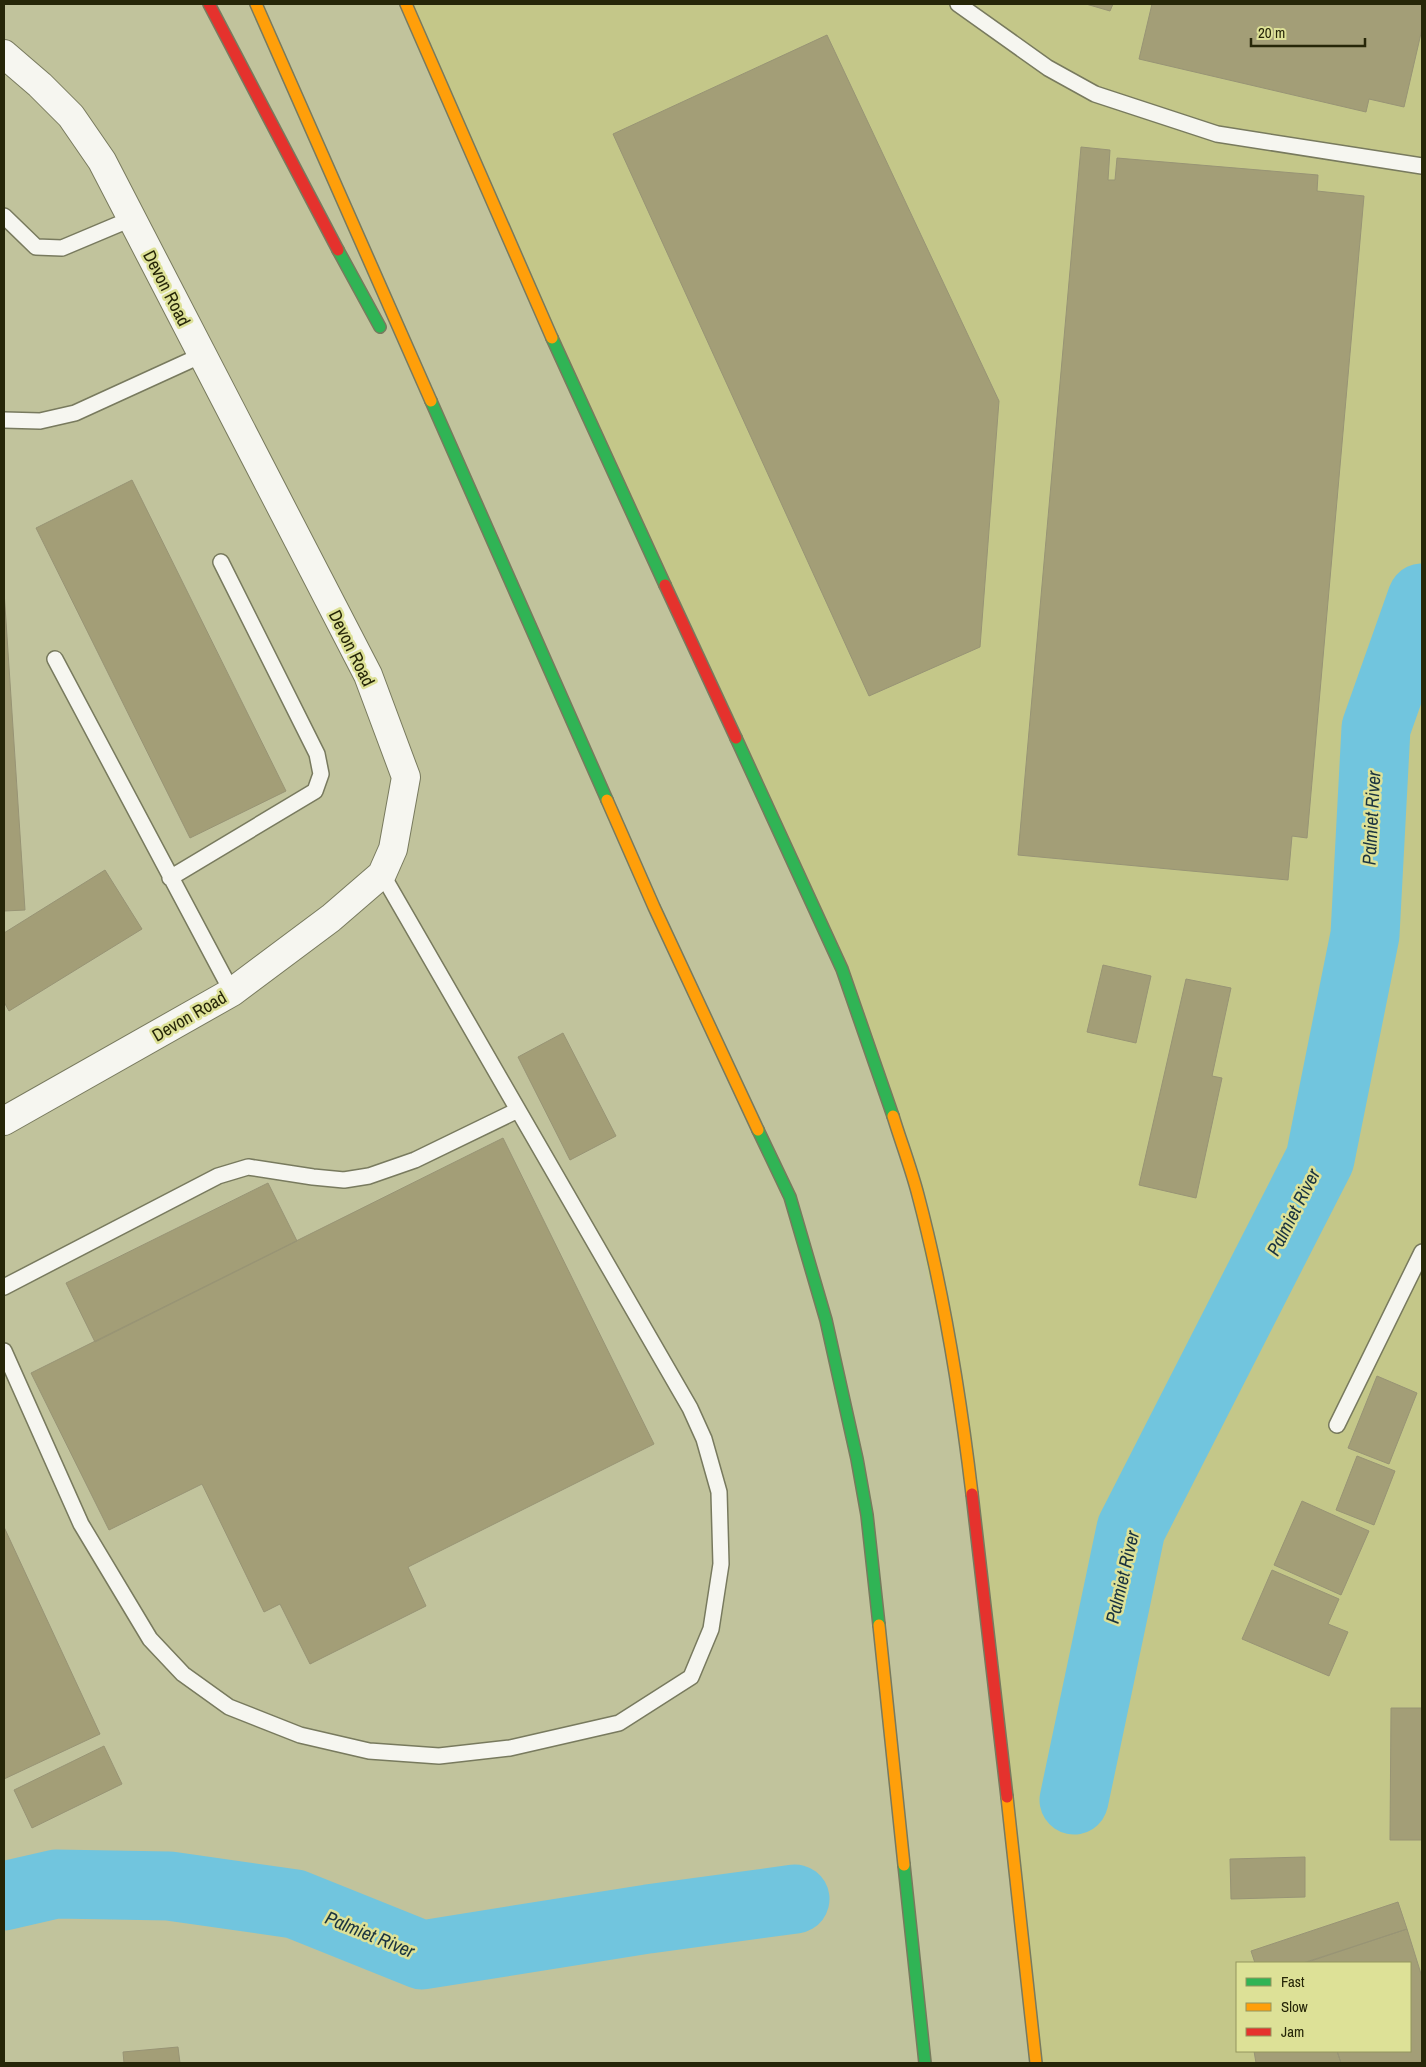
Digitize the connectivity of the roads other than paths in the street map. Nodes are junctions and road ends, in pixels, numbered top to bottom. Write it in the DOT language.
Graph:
graph roads {
  1 [pos="209,4"];
  2 [pos="256,4"];
  3 [pos="406,4"];
  4 [pos="958,4"];
  5 [pos="4,54"];
  6 [pos="1422,166"];
  7 [pos="4,216"];
  8 [pos="132,220"];
  9 [pos="384,334"];
  10 [pos="395,349"];
  11 [pos="202,355"];
  12 [pos="424,386"];
  13 [pos="4,420"];
  14 [pos="221,562"];
  15 [pos="55,659"];
  16 [pos="382,874"];
  17 [pos="170,878"];
  18 [pos="232,992"];
  19 [pos="518,1110"];
  20 [pos="4,1121"];
  21 [pos="1422,1252"];
  22 [pos="4,1287"];
  23 [pos="4,1351"];
  24 [pos="1337,1425"];
  25 [pos="925,2063"];
  26 [pos="1036,2063"];
  1 -- 9 [label="highway"];
  2 -- 12 [label="highway"];
  3 -- 26 [label="highway"];
  4 -- 6 [label="lane"];
  5 -- 8 [label="street, Devon Road"];
  7 -- 8 [label="lane"];
  8 -- 11 [label="street, Devon Road"];
  10 -- 12 [label="highway"];
  11 -- 13 [label="lane"];
  11 -- 16 [label="street, Devon Road"];
  12 -- 25 [label="highway"];
  14 -- 17 [label="lane"];
  15 -- 17 [label="lane"];
  16 -- 18 [label="street, Devon Road"];
  16 -- 19 [label="lane"];
  17 -- 18 [label="lane"];
  18 -- 20 [label="street, Devon Road"];
  19 -- 22 [label="lane"];
  19 -- 23 [label="lane"];
  21 -- 24 [label="lane"];
}
